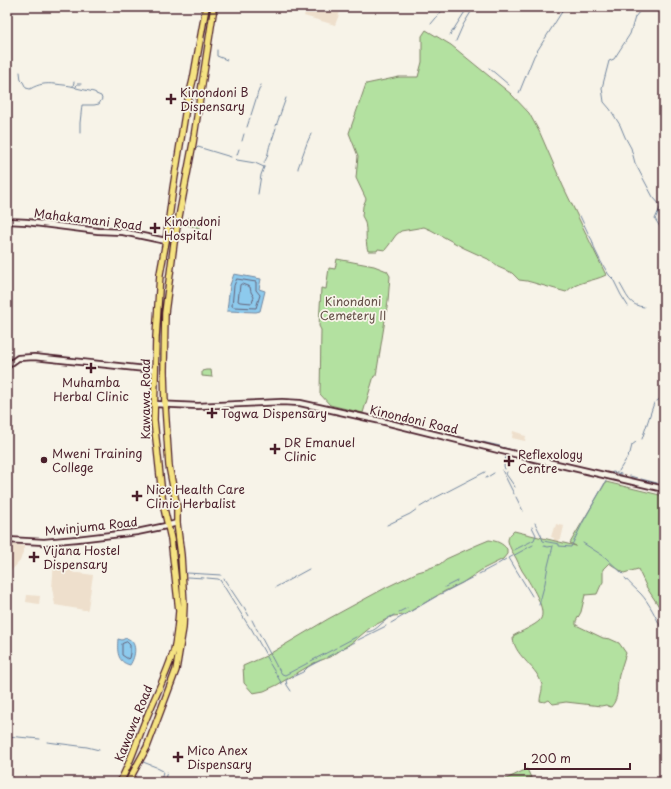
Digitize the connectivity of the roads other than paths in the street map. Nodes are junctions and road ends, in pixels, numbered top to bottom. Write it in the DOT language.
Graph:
graph roads {
  1 [pos="206,7"];
  2 [pos="214,7"];
  3 [pos="7,220"];
  4 [pos="166,241"];
  5 [pos="7,366"];
  6 [pos="155,370"];
  7 [pos="154,404"];
  8 [pos="165,405"];
  9 [pos="664,489"];
  10 [pos="177,523"];
  11 [pos="168,526"];
  12 [pos="7,540"];
  13 [pos="120,782"];
  14 [pos="128,782"];
  1 -- 4 [label="main road, Kawawa Road"];
  2 -- 8 [label="main road, Kawawa Road"];
  3 -- 4 [label="street, Mahakamani Road"];
  4 -- 6 [label="main road, Kawawa Road"];
  5 -- 6 [label="street"];
  6 -- 7 [label="main road, Kawawa Road"];
  7 -- 8 [label="street, Kinondoni Road"];
  7 -- 11 [label="main road, Kawawa Road"];
  8 -- 9 [label="street, Kinondoni Road"];
  8 -- 10 [label="main road, Kawawa Road"];
  10 -- 11 [label="street, Mwinjuma Road"];
  10 -- 14 [label="main road, Kawawa Road"];
  11 -- 12 [label="street, Mwinjuma Road"];
  11 -- 13 [label="main road, Kawawa Road"];
}
